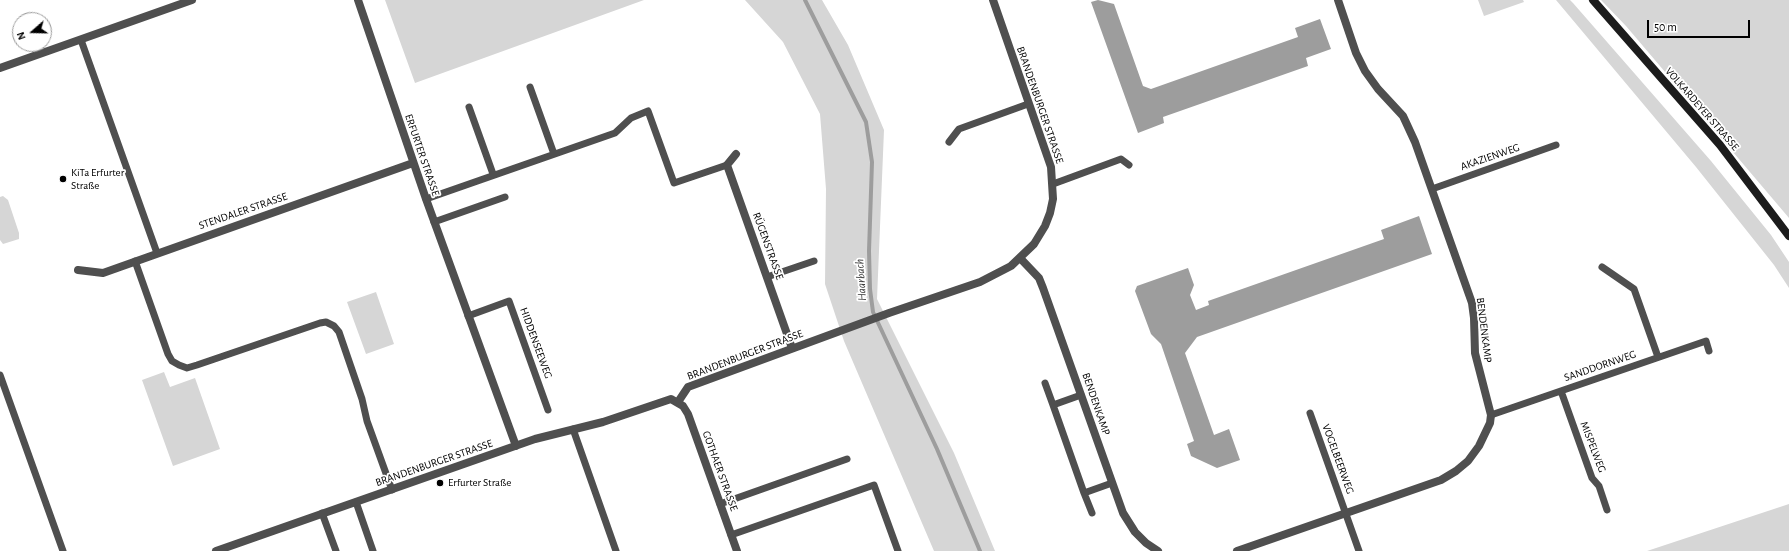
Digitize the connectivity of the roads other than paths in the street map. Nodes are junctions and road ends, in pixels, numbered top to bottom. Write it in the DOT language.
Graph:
graph roads {
  1 [pos="192,0"];
  2 [pos="993,0"];
  3 [pos="1338,0"];
  4 [pos="1593,0"];
  5 [pos="360,2"];
  6 [pos="81,40"];
  7 [pos="0,68"];
  8 [pos="530,87"];
  9 [pos="1028,104"];
  10 [pos="469,107"];
  11 [pos="950,142"];
  12 [pos="1556,145"];
  13 [pos="554,154"];
  14 [pos="736,154"];
  15 [pos="413,163"];
  16 [pos="726,165"];
  17 [pos="1129,165"];
  18 [pos="493,174"];
  19 [pos="1053,184"];
  20 [pos="1432,189"];
  21 [pos="505,197"];
  22 [pos="426,199"];
  23 [pos="434,222"];
  24 [pos="1789,236"];
  25 [pos="157,253"];
  26 [pos="1020,258"];
  27 [pos="135,261"];
  28 [pos="814,261"];
  29 [pos="1602,267"];
  30 [pos="78,270"];
  31 [pos="767,277"];
  32 [pos="468,316"];
  33 [pos="792,348"];
  34 [pos="1709,351"];
  35 [pos="1658,357"];
  36 [pos="0,375"];
  37 [pos="1045,383"];
  38 [pos="1561,391"];
  39 [pos="1081,395"];
  40 [pos="678,402"];
  41 [pos="1053,405"];
  42 [pos="548,410"];
  43 [pos="1310,413"];
  44 [pos="1491,415"];
  45 [pos="573,429"];
  46 [pos="516,446"];
  47 [pos="847,459"];
  48 [pos="1112,483"];
  49 [pos="392,490"];
  50 [pos="1084,493"];
  51 [pos="356,502"];
  52 [pos="720,504"];
  53 [pos="1607,510"];
  54 [pos="322,513"];
  55 [pos="1092,513"];
  56 [pos="1346,514"];
  57 [pos="731,535"];
  58 [pos="63,551"];
  59 [pos="216,551"];
  60 [pos="336,551"];
  61 [pos="373,551"];
  62 [pos="616,551"];
  63 [pos="737,551"];
  64 [pos="898,551"];
  65 [pos="1158,551"];
  66 [pos="1237,551"];
  67 [pos="1359,551"];
  1 -- 6 [label="street"];
  2 -- 9 [label="street, BRANDENBURGER STRASSE"];
  3 -- 20 [label="street, BENDENKAMP"];
  4 -- 24 [label="main road, VOLKARDEYER STRASSE"];
  5 -- 15 [label="street, ERFURTER STRASSE"];
  6 -- 7 [label="street"];
  6 -- 25 [label="lane"];
  8 -- 13 [label="lane"];
  9 -- 11 [label="lane"];
  9 -- 19 [label="street, BRANDENBURGER STRASSE"];
  10 -- 18 [label="lane"];
  12 -- 20 [label="lane, AKAZIENWEG"];
  13 -- 16 [label="lane"];
  13 -- 18 [label="lane"];
  14 -- 16 [label="street"];
  15 -- 22 [label="street, ERFURTER STRASSE"];
  15 -- 25 [label="street, STENDALER STRASSE"];
  16 -- 31 [label="street, RÜGENSTRASSE"];
  17 -- 19 [label="lane"];
  18 -- 22 [label="lane"];
  19 -- 26 [label="street, BRANDENBURGER STRASSE"];
  20 -- 44 [label="street, BENDENKAMP"];
  21 -- 23 [label="lane"];
  22 -- 23 [label="street, ERFURTER STRASSE"];
  23 -- 32 [label="street, ERFURTER STRASSE"];
  25 -- 27 [label="street, STENDALER STRASSE"];
  26 -- 33 [label="street, BRANDENBURGER STRASSE"];
  26 -- 39 [label="street, BENDENKAMP"];
  27 -- 30 [label="street, STENDALER STRASSE"];
  27 -- 49 [label="lane"];
  28 -- 31 [label="lane"];
  29 -- 35 [label="lane"];
  31 -- 33 [label="street, RÜGENSTRASSE"];
  32 -- 42 [label="lane, HIDDENSEEWEG"];
  32 -- 46 [label="street, ERFURTER STRASSE"];
  33 -- 40 [label="street, BRANDENBURGER STRASSE"];
  34 -- 35 [label="lane, SANDDORNWEG"];
  35 -- 38 [label="lane, SANDDORNWEG"];
  36 -- 58 [label="lane"];
  37 -- 41 [label="lane"];
  38 -- 44 [label="lane, SANDDORNWEG"];
  38 -- 53 [label="lane, MISPELWEG"];
  39 -- 41 [label="lane"];
  39 -- 48 [label="street, BENDENKAMP"];
  40 -- 45 [label="street, BRANDENBURGER STRASSE"];
  40 -- 52 [label="street, GOTHAER STRASSE"];
  41 -- 50 [label="lane"];
  43 -- 56 [label="lane, VOGELBEERWEG"];
  44 -- 56 [label="street"];
  45 -- 46 [label="street, BRANDENBURGER STRASSE"];
  45 -- 62 [label="lane"];
  46 -- 49 [label="street, BRANDENBURGER STRASSE"];
  47 -- 52 [label="lane"];
  48 -- 50 [label="lane"];
  48 -- 65 [label="street, BENDENKAMP"];
  49 -- 51 [label="street, BRANDENBURGER STRASSE"];
  50 -- 55 [label="lane"];
  51 -- 54 [label="street, BRANDENBURGER STRASSE"];
  51 -- 61 [label="lane"];
  52 -- 57 [label="street, GOTHAER STRASSE"];
  54 -- 59 [label="street, BRANDENBURGER STRASSE"];
  54 -- 60 [label="lane"];
  56 -- 66 [label="street"];
  56 -- 67 [label="lane, VOGELBEERWEG"];
  57 -- 63 [label="street, GOTHAER STRASSE"];
  57 -- 64 [label="lane"];
}
